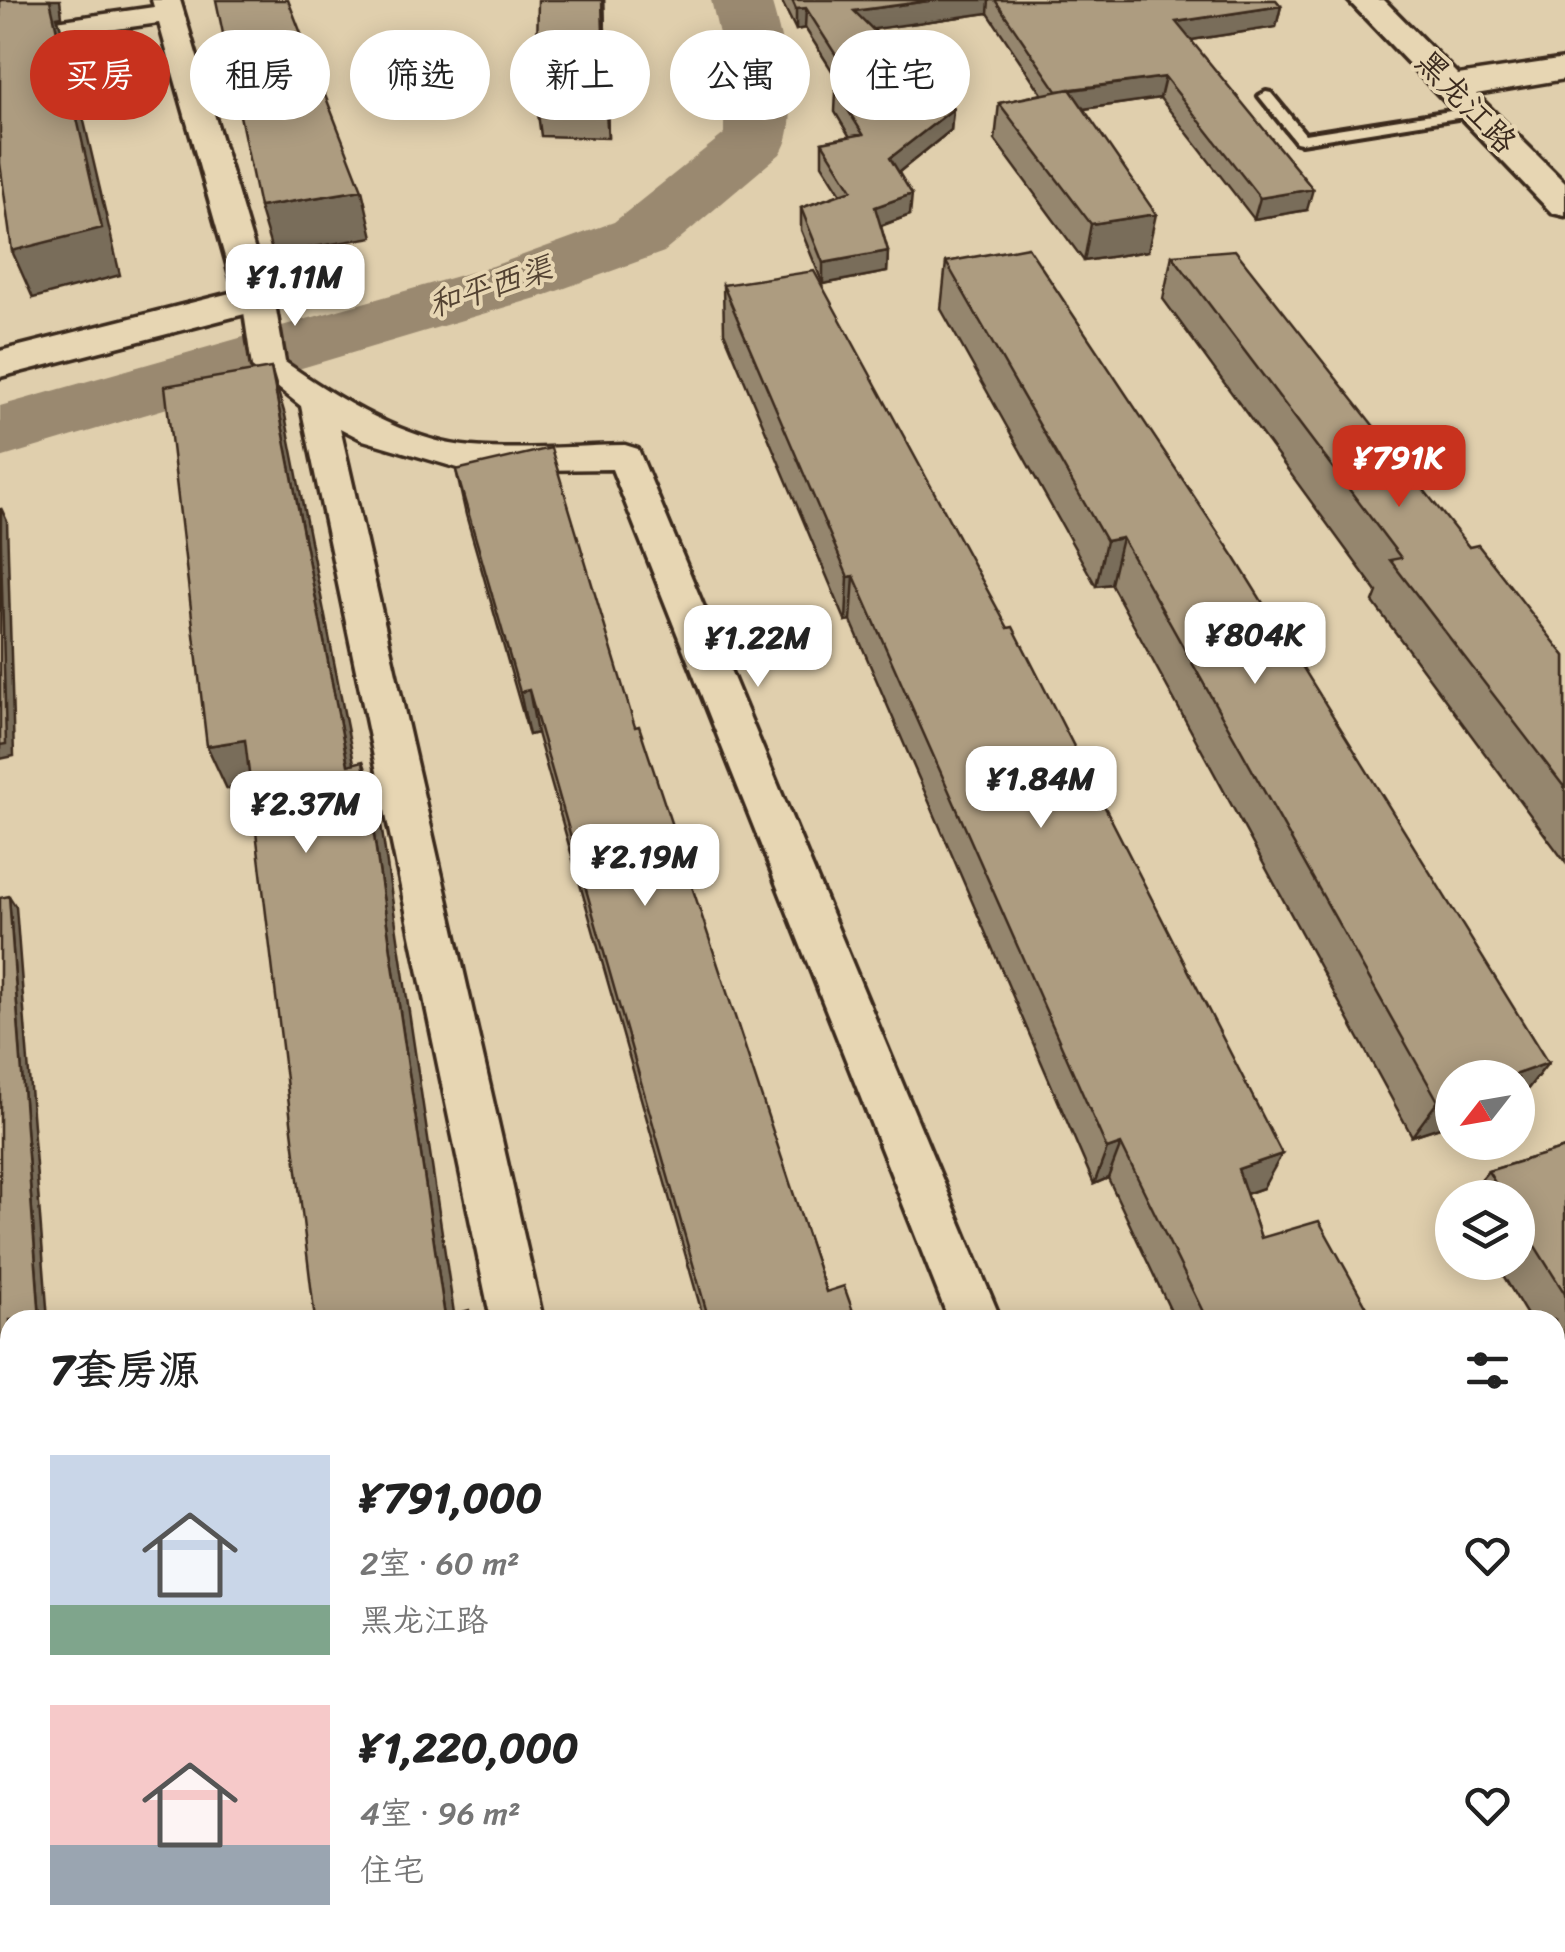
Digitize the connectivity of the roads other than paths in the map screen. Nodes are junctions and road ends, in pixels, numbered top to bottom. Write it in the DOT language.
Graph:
graph roads {
  1 [pos="1365,0"];
  2 [pos="1401,0"];
  3 [pos="167,6"];
  4 [pos="0,37"];
  5 [pos="1565,69"];
  6 [pos="1471,94"];
  7 [pos="1266,96"];
  8 [pos="1565,166"];
  9 [pos="1565,204"];
  10 [pos="258,299"];
  11 [pos="0,364"];
  12 [pos="317,400"];
  13 [pos="515,1310"];
  14 [pos="971,1310"];
  1 -- 6 [label="main road, 黑龙江路"];
  2 -- 6 [label="main road, 黑龙江路"];
  3 -- 4 [label="street"];
  3 -- 10 [label="street"];
  5 -- 6 [label="main road"];
  6 -- 7 [label="lane"];
  6 -- 8 [label="main road, 黑龙江路"];
  6 -- 9 [label="main road, 黑龙江路"];
  10 -- 11 [label="main road"];
  10 -- 12 [label="street"];
  12 -- 13 [label="street"];
  12 -- 14 [label="street"];
}
